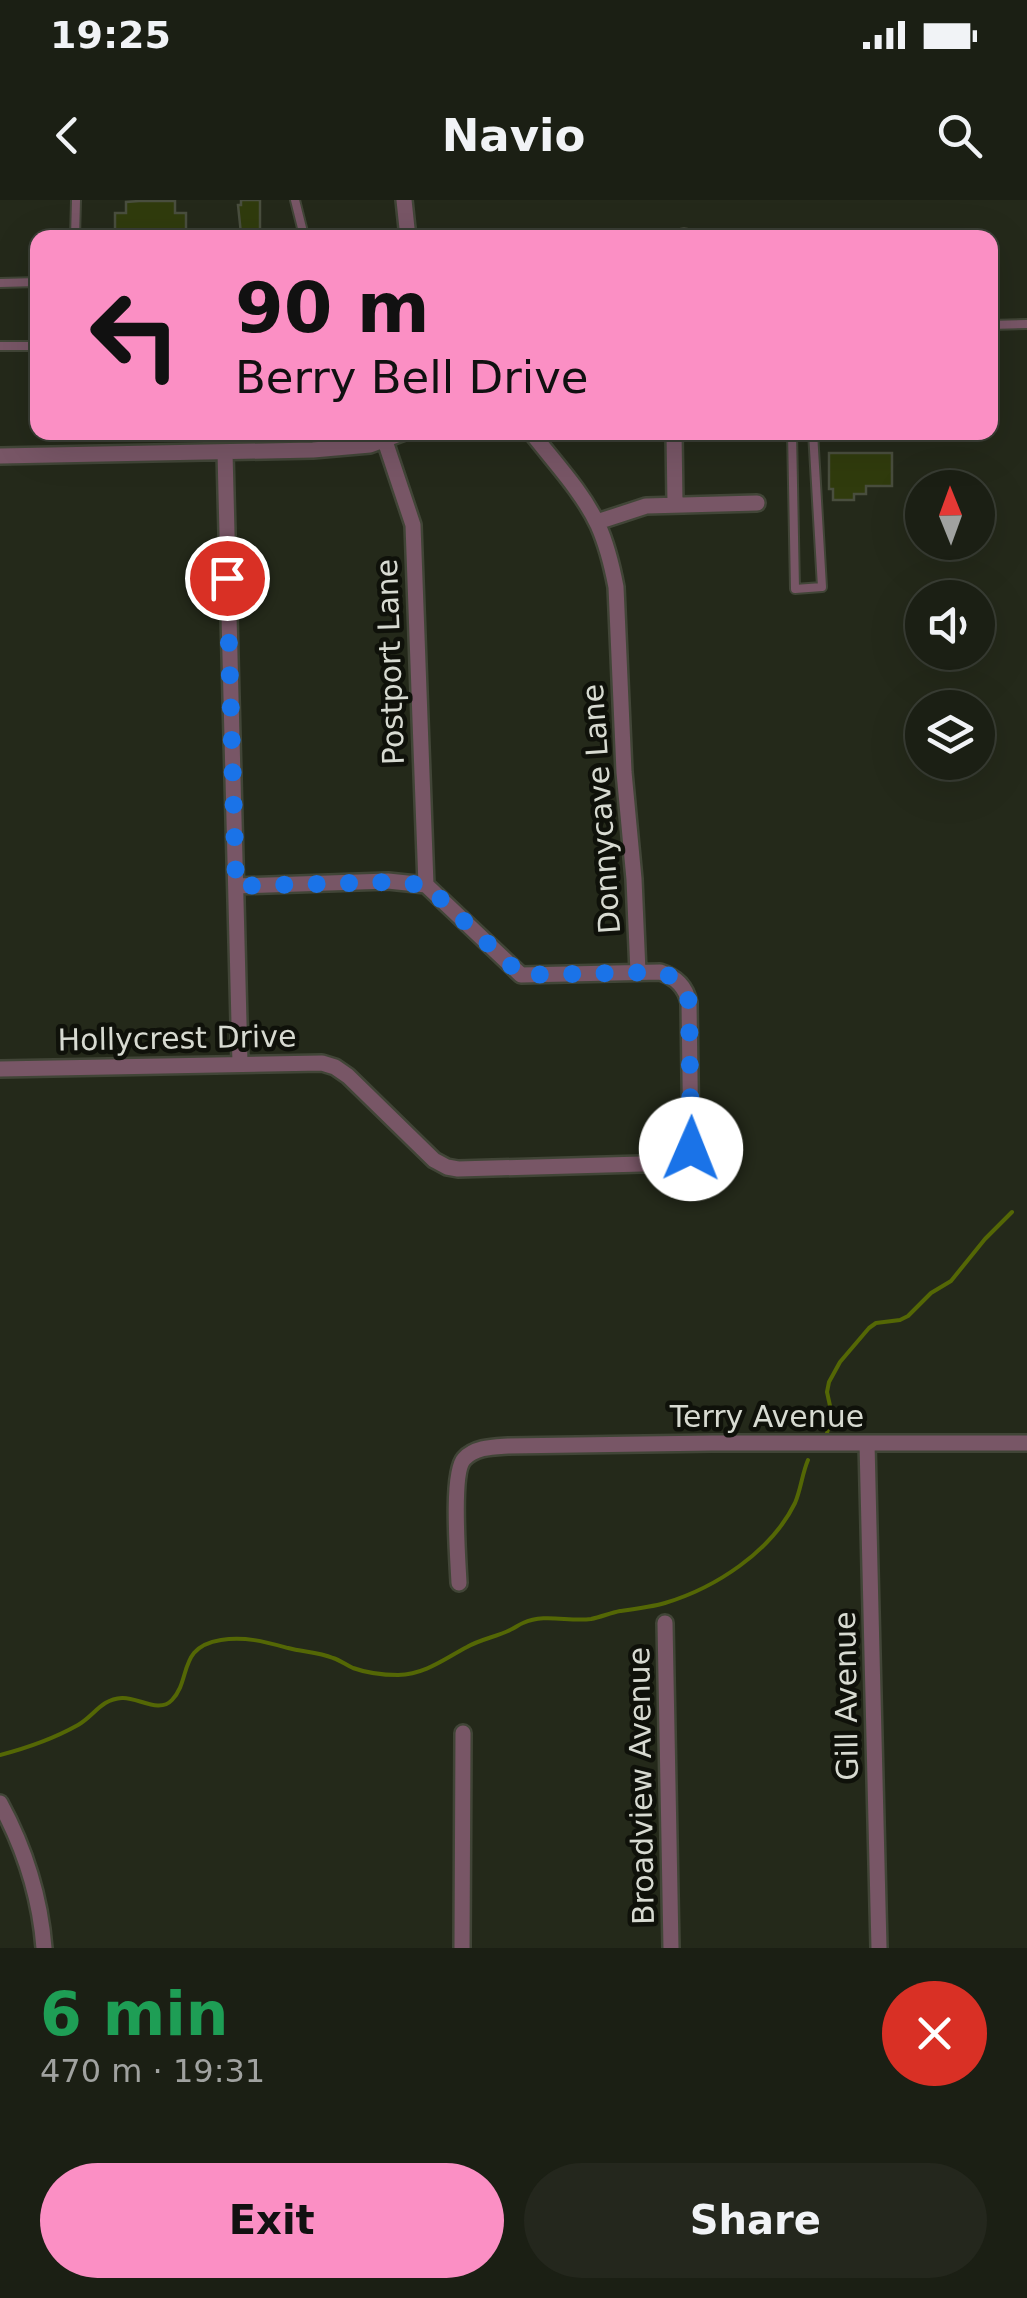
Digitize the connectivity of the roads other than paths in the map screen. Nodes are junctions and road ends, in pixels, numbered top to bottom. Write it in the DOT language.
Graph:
graph roads {
  1 [pos="76,200"];
  2 [pos="295,200"];
  3 [pos="404,200"];
  4 [pos="302,228"];
  5 [pos="75,230"];
  6 [pos="407,230"];
  7 [pos="30,282"];
  8 [pos="0,283"];
  9 [pos="998,324"];
  10 [pos="1027,324"];
  11 [pos="0,346"];
  12 [pos="30,346"];
  13 [pos="537,440"];
  14 [pos="674,440"];
  15 [pos="792,440"];
  16 [pos="813,440"];
  17 [pos="384,441"];
  18 [pos="225,452"];
  19 [pos="0,456"];
  20 [pos="756,503"];
  21 [pos="675,504"];
  22 [pos="597,522"];
  23 [pos="426,885"];
  24 [pos="236,886"];
  25 [pos="638,972"];
  26 [pos="240,1064"];
  27 [pos="0,1069"];
  28 [pos="676,1163"];
  29 [pos="867,1444"];
  30 [pos="1027,1444"];
  31 [pos="459,1583"];
  32 [pos="665,1623"];
  33 [pos="463,1733"];
  34 [pos="0,1803"];
  35 [pos="44,1948"];
  36 [pos="462,1948"];
  37 [pos="671,1948"];
  38 [pos="880,1948"];
  1 -- 5 [label="lane"];
  2 -- 4 [label="lane"];
  3 -- 6 [label="street"];
  7 -- 8 [label="lane"];
  9 -- 10 [label="lane"];
  11 -- 12 [label="lane"];
  13 -- 22 [label="street, Donnycave Lane"];
  14 -- 21 [label="street"];
  15 -- 16 [label="lane"];
  17 -- 18 [label="street"];
  17 -- 23 [label="street, Postport Lane"];
  18 -- 19 [label="street"];
  18 -- 24 [label="street"];
  20 -- 21 [label="street"];
  21 -- 22 [label="street"];
  22 -- 25 [label="street, Donnycave Lane"];
  23 -- 24 [label="street"];
  23 -- 25 [label="street"];
  24 -- 26 [label="street"];
  25 -- 28 [label="street, Donnycave Lane"];
  26 -- 27 [label="street, Hollycrest Drive"];
  26 -- 28 [label="street, Hollycrest Drive"];
  29 -- 30 [label="street, Terry Avenue"];
  29 -- 31 [label="street, Terry Avenue"];
  29 -- 38 [label="street, Gill Avenue"];
  32 -- 37 [label="street, Broadview Avenue"];
  33 -- 36 [label="street"];
  34 -- 35 [label="street"];
}
